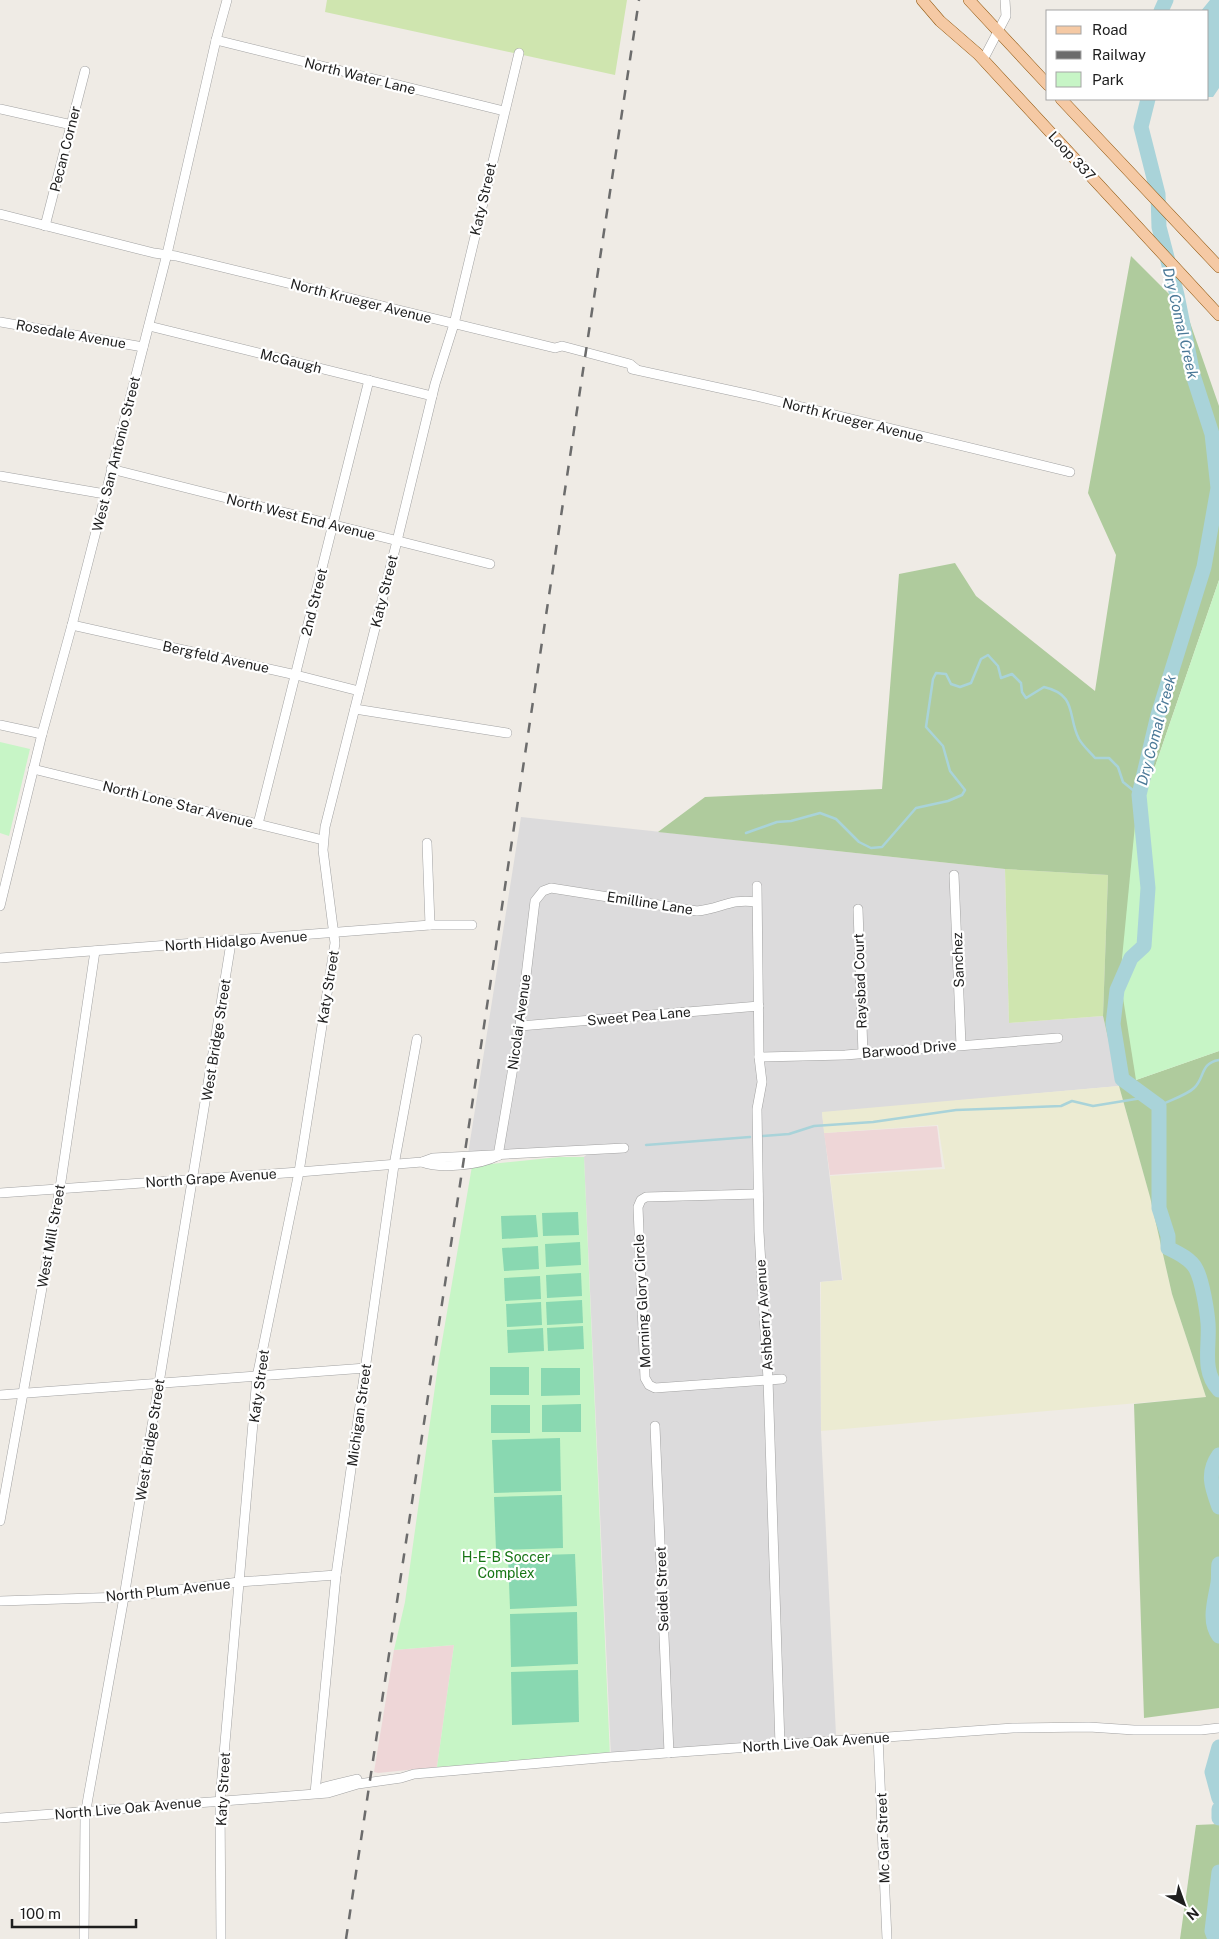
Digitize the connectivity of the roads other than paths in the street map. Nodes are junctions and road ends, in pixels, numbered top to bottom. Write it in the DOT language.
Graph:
graph roads {
  1 [pos="227,0"];
  2 [pos="922,0"];
  3 [pos="969,0"];
  4 [pos="1005,0"];
  5 [pos="998,32"];
  6 [pos="216,40"];
  7 [pos="519,53"];
  8 [pos="983,60"];
  9 [pos="85,71"];
  10 [pos="1046,83"];
  11 [pos="1062,100"];
  12 [pos="0,109"];
  13 [pos="504,111"];
  14 [pos="72,125"];
  15 [pos="0,214"];
  16 [pos="45,226"];
  17 [pos="167,254"];
  18 [pos="1219,267"];
  19 [pos="1219,315"];
  20 [pos="0,322"];
  21 [pos="454,324"];
  22 [pos="149,326"];
  23 [pos="143,346"];
  24 [pos="369,380"];
  25 [pos="432,396"];
  26 [pos="111,469"];
  27 [pos="1070,472"];
  28 [pos="0,476"];
  29 [pos="105,494"];
  30 [pos="334,525"];
  31 [pos="397,541"];
  32 [pos="490,564"];
  33 [pos="72,625"];
  34 [pos="296,675"];
  35 [pos="359,691"];
  36 [pos="355,709"];
  37 [pos="0,724"];
  38 [pos="508,733"];
  39 [pos="42,734"];
  40 [pos="33,769"];
  41 [pos="258,824"];
  42 [pos="323,840"];
  43 [pos="427,843"];
  44 [pos="954,875"];
  45 [pos="757,886"];
  46 [pos="543,891"];
  47 [pos="756,902"];
  48 [pos="0,906"];
  49 [pos="858,909"];
  50 [pos="472,924"];
  51 [pos="430,925"];
  52 [pos="334,933"];
  53 [pos="230,942"];
  54 [pos="95,950"];
  55 [pos="0,958"];
  56 [pos="759,1006"];
  57 [pos="520,1026"];
  58 [pos="1058,1038"];
  59 [pos="417,1039"];
  60 [pos="961,1045"];
  61 [pos="863,1054"];
  62 [pos="759,1057"];
  63 [pos="624,1148"];
  64 [pos="498,1156"];
  65 [pos="394,1165"];
  66 [pos="299,1172"];
  67 [pos="194,1179"];
  68 [pos="60,1188"];
  69 [pos="0,1193"];
  70 [pos="758,1194"];
  71 [pos="366,1368"];
  72 [pos="257,1377"];
  73 [pos="768,1379"];
  74 [pos="782,1379"];
  75 [pos="159,1383"];
  76 [pos="24,1392"];
  77 [pos="0,1394"];
  78 [pos="655,1426"];
  79 [pos="0,1521"];
  80 [pos="336,1574"];
  81 [pos="239,1582"];
  82 [pos="124,1597"];
  83 [pos="0,1601"];
  84 [pos="1219,1728"];
  85 [pos="878,1737"];
  86 [pos="780,1745"];
  87 [pos="669,1753"];
  88 [pos="316,1793"];
  89 [pos="220,1800"];
  90 [pos="86,1812"];
  91 [pos="0,1818"];
  92 [pos="84,1939"];
  93 [pos="221,1939"];
  94 [pos="887,1939"];
  1 -- 6 [label="street, West San Antonio Street"];
  2 -- 8 [label="main road, Loop 337"];
  3 -- 5 [label="main road"];
  4 -- 5 [label="street"];
  5 -- 8 [label="street"];
  5 -- 10 [label="main road"];
  6 -- 13 [label="street, North Water Lane"];
  6 -- 17 [label="street, West San Antonio Street"];
  7 -- 13 [label="street, Katy Street"];
  8 -- 19 [label="main road, Loop 337"];
  9 -- 14 [label="street, Pecan Corner"];
  11 -- 18 [label="main road"];
  12 -- 14 [label="street"];
  13 -- 21 [label="street, Katy Street"];
  14 -- 16 [label="street, Pecan Corner"];
  15 -- 16 [label="street, North Krueger Avenue"];
  16 -- 17 [label="street, North Krueger Avenue"];
  17 -- 21 [label="street, North Krueger Avenue"];
  17 -- 22 [label="street, West San Antonio Street"];
  20 -- 23 [label="street, Rosedale Avenue"];
  21 -- 25 [label="street, Katy Street"];
  21 -- 27 [label="street, North Krueger Avenue"];
  22 -- 23 [label="street, West San Antonio Street"];
  22 -- 24 [label="street, McGaugh"];
  23 -- 26 [label="street, West San Antonio Street"];
  24 -- 25 [label="street, McGaugh"];
  24 -- 30 [label="street, 2nd Street"];
  25 -- 31 [label="street, Katy Street"];
  26 -- 29 [label="street, West San Antonio Street"];
  26 -- 30 [label="street, North West End Avenue"];
  28 -- 29 [label="street"];
  29 -- 33 [label="street, West San Antonio Street"];
  30 -- 31 [label="street, North West End Avenue"];
  30 -- 34 [label="street, 2nd Street"];
  31 -- 32 [label="street, North West End Avenue"];
  31 -- 35 [label="street, Katy Street"];
  33 -- 34 [label="street, Bergfeld Avenue"];
  33 -- 39 [label="street, West San Antonio Street"];
  34 -- 35 [label="street, Bergfeld Avenue"];
  34 -- 41 [label="street, 2nd Street"];
  35 -- 36 [label="street, Katy Street"];
  36 -- 38 [label="street"];
  36 -- 42 [label="street, Katy Street"];
  37 -- 39 [label="street"];
  39 -- 40 [label="street, West San Antonio Street"];
  40 -- 41 [label="street, North Lone Star Avenue"];
  40 -- 48 [label="street, West San Antonio Street"];
  41 -- 42 [label="street, North Lone Star Avenue"];
  42 -- 52 [label="street, Katy Street"];
  43 -- 51 [label="street"];
  44 -- 60 [label="street, Sanchez"];
  45 -- 47 [label="street, Ashberry Avenue"];
  46 -- 47 [label="street, Emilline Lane"];
  46 -- 57 [label="street, Nicolai Avenue"];
  47 -- 56 [label="street, Ashberry Avenue"];
  49 -- 61 [label="street, Raysbad Court"];
  50 -- 51 [label="street, North Hidalgo Avenue"];
  51 -- 52 [label="street, North Hidalgo Avenue"];
  52 -- 53 [label="street, North Hidalgo Avenue"];
  52 -- 66 [label="street, Katy Street"];
  53 -- 54 [label="street, North Hidalgo Avenue"];
  53 -- 67 [label="street, West Bridge Street"];
  54 -- 55 [label="street, North Hidalgo Avenue"];
  54 -- 68 [label="street, West Mill Street"];
  56 -- 57 [label="street, Sweet Pea Lane"];
  56 -- 62 [label="street, Ashberry Avenue"];
  57 -- 64 [label="street, Nicolai Avenue"];
  58 -- 60 [label="street, Barwood Drive"];
  59 -- 65 [label="street, Michigan Street"];
  60 -- 61 [label="street, Barwood Drive"];
  61 -- 62 [label="street, Barwood Drive"];
  62 -- 70 [label="street, Ashberry Avenue"];
  63 -- 64 [label="street, North Grape Avenue"];
  64 -- 65 [label="street, North Grape Avenue"];
  65 -- 66 [label="street, North Grape Avenue"];
  65 -- 71 [label="street, Michigan Street"];
  66 -- 67 [label="street, North Grape Avenue"];
  66 -- 72 [label="street, Katy Street"];
  67 -- 68 [label="street, North Grape Avenue"];
  67 -- 75 [label="street, West Bridge Street"];
  68 -- 69 [label="street, North Grape Avenue"];
  68 -- 76 [label="street, West Mill Street"];
  70 -- 73 [label="street, Ashberry Avenue"];
  70 -- 73 [label="street, Morning Glory Circle"];
  71 -- 72 [label="street"];
  71 -- 80 [label="street, Michigan Street"];
  72 -- 75 [label="street"];
  72 -- 81 [label="street, Katy Street"];
  73 -- 74 [label="street, Morning Glory Circle"];
  73 -- 86 [label="street, Ashberry Avenue"];
  75 -- 76 [label="street"];
  75 -- 82 [label="street, West Bridge Street"];
  76 -- 77 [label="street"];
  76 -- 79 [label="street, West Mill Street"];
  78 -- 87 [label="street, Seidel Street"];
  80 -- 81 [label="street, North Plum Avenue"];
  80 -- 88 [label="street, Michigan Street"];
  81 -- 82 [label="street, North Plum Avenue"];
  81 -- 89 [label="street, Katy Street"];
  82 -- 83 [label="street, North Plum Avenue"];
  82 -- 90 [label="street, West Bridge Street"];
  84 -- 85 [label="street, North Live Oak Avenue"];
  85 -- 86 [label="street, North Live Oak Avenue"];
  85 -- 94 [label="street, Mc Gar Street"];
  86 -- 87 [label="street, North Live Oak Avenue"];
  87 -- 88 [label="street, North Live Oak Avenue"];
  88 -- 89 [label="street, North Live Oak Avenue"];
  89 -- 90 [label="street, North Live Oak Avenue"];
  89 -- 93 [label="street, Katy Street"];
  90 -- 91 [label="street, North Live Oak Avenue"];
  90 -- 92 [label="street, West Bridge Street"];
}
